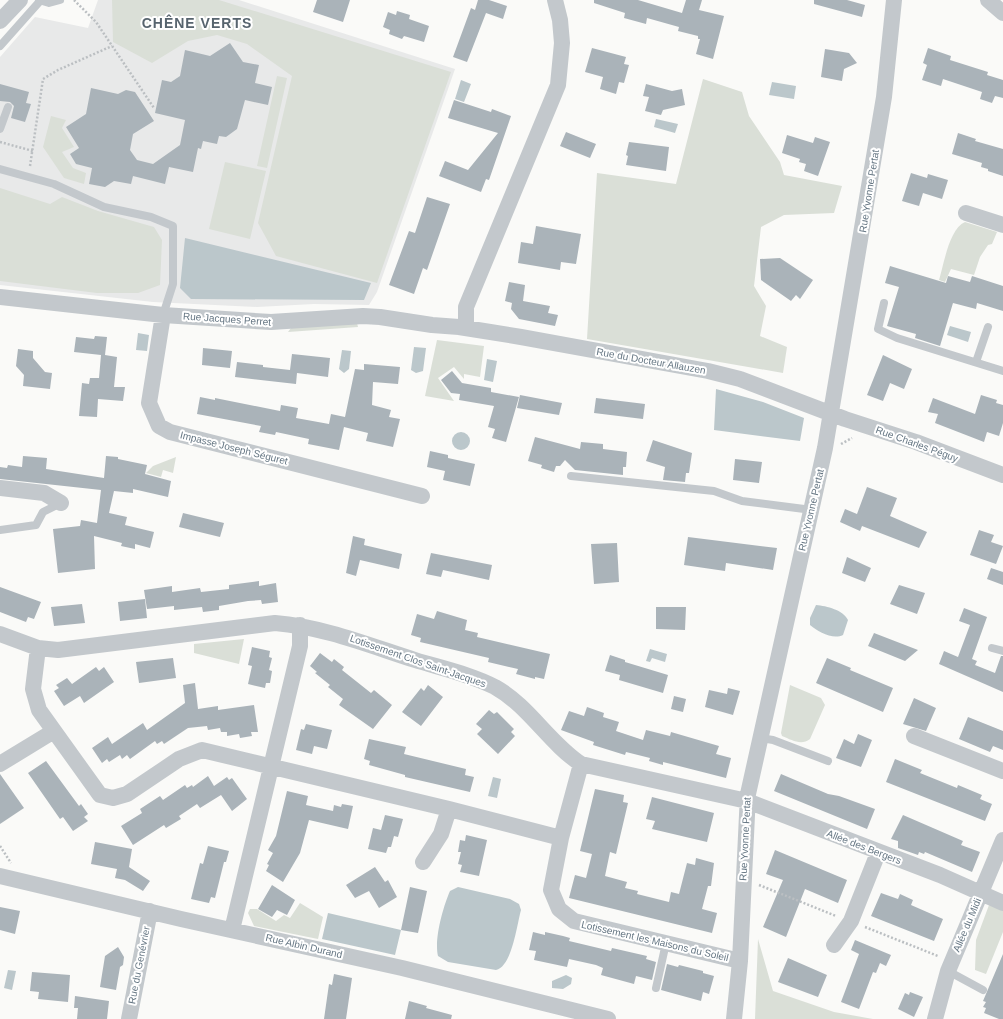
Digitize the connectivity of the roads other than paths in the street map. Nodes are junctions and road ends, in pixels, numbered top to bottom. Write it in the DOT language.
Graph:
graph roads {
  1 [pos="20,0"];
  2 [pos="39,0"];
  3 [pos="60,0"];
  4 [pos="555,0"];
  5 [pos="894,0"];
  6 [pos="986,1"];
  7 [pos="1003,13"];
  8 [pos="0,21"];
  9 [pos="0,46"];
  10 [pos="8,107"];
  11 [pos="0,128"];
  12 [pos="0,169"];
  13 [pos="966,213"];
  14 [pos="1003,225"];
  15 [pos="0,297"];
  16 [pos="884,303"];
  17 [pos="163,315"];
  18 [pos="460,327"];
  19 [pos="988,327"];
  20 [pos="976,362"];
  21 [pos="1003,371"];
  22 [pos="831,413"];
  23 [pos="1003,475"];
  24 [pos="571,476"];
  25 [pos="0,488"];
  26 [pos="422,496"];
  27 [pos="61,503"];
  28 [pos="812,510"];
  29 [pos="0,530"];
  30 [pos="300,625"];
  31 [pos="0,634"];
  32 [pos="38,648"];
  33 [pos="992,648"];
  34 [pos="1003,651"];
  35 [pos="54,731"];
  36 [pos="914,736"];
  37 [pos="760,738"];
  38 [pos="828,761"];
  39 [pos="0,764"];
  40 [pos="580,764"];
  41 [pos="271,766"];
  42 [pos="1003,771"];
  43 [pos="747,801"];
  44 [pos="449,809"];
  45 [pos="561,838"];
  46 [pos="1003,840"];
  47 [pos="878,853"];
  48 [pos="423,862"];
  49 [pos="0,876"];
  50 [pos="981,893"];
  51 [pos="1003,903"];
  52 [pos="150,911"];
  53 [pos="232,930"];
  54 [pos="666,943"];
  55 [pos="834,945"];
  56 [pos="740,961"];
  57 [pos="950,966"];
  58 [pos="656,988"];
  59 [pos="983,990"];
  60 [pos="578,1016"];
  61 [pos="937,1017"];
  62 [pos="129,1019"];
  63 [pos="608,1019"];
  64 [pos="734,1019"];
  1 -- 8 [label="street"];
  2 -- 3 [label="lane"];
  2 -- 9 [label="lane"];
  4 -- 18 [label="street"];
  5 -- 22 [label="street, Rue Yvonne Pertat"];
  6 -- 7 [label="street"];
  10 -- 11 [label="lane"];
  12 -- 17 [label="lane"];
  13 -- 14 [label="street"];
  15 -- 17 [label="street, Rue Jacques Perret"];
  16 -- 20 [label="lane"];
  17 -- 18 [label="street, Rue Jacques Perret"];
  17 -- 26 [label="street, Impasse Joseph Séguret"];
  18 -- 22 [label="street, Rue du Docteur Allauzen"];
  19 -- 20 [label="lane"];
  20 -- 21 [label="lane"];
  22 -- 23 [label="street, Rue Charles Péguy"];
  22 -- 28 [label="street, Rue Yvonne Pertat"];
  24 -- 28 [label="lane"];
  25 -- 27 [label="street"];
  27 -- 29 [label="lane"];
  28 -- 37 [label="street, Rue Yvonne Pertat"];
  30 -- 32 [label="street, Lotissement Clos Saint-Jacques"];
  30 -- 40 [label="street, Lotissement Clos Saint-Jacques"];
  30 -- 41 [label="street"];
  31 -- 32 [label="street, Lotissement Clos Saint-Jacques"];
  32 -- 35 [label="street"];
  33 -- 34 [label="lane"];
  35 -- 39 [label="street"];
  35 -- 41 [label="street"];
  36 -- 42 [label="street"];
  37 -- 38 [label="lane"];
  37 -- 43 [label="street, Rue Yvonne Pertat"];
  40 -- 43 [label="street"];
  40 -- 45 [label="street, Lotissement les Maisons du Soleil"];
  41 -- 44 [label="street"];
  41 -- 53 [label="street"];
  43 -- 47 [label="street, Allée des Bergers"];
  43 -- 56 [label="street, Rue Yvonne Pertat"];
  44 -- 45 [label="street"];
  44 -- 48 [label="street"];
  45 -- 54 [label="street, Lotissement les Maisons du Soleil"];
  46 -- 50 [label="street, Allée du Midi"];
  47 -- 50 [label="street, Allée des Bergers"];
  47 -- 55 [label="street"];
  49 -- 52 [label="street, Rue Albin Durand"];
  50 -- 51 [label="street, Allée des Bergers"];
  50 -- 57 [label="street, Allée du Midi"];
  52 -- 53 [label="street, Rue Albin Durand"];
  52 -- 62 [label="street, Rue du Genévrier"];
  53 -- 60 [label="street, Rue Albin Durand"];
  54 -- 56 [label="street, Lotissement les Maisons du Soleil"];
  54 -- 58 [label="lane"];
  56 -- 64 [label="street, Rue Yvonne Pertat"];
  57 -- 59 [label="lane"];
  57 -- 61 [label="street, Allée du Midi"];
  60 -- 63 [label="street, Rue Albin Durand"];
}
